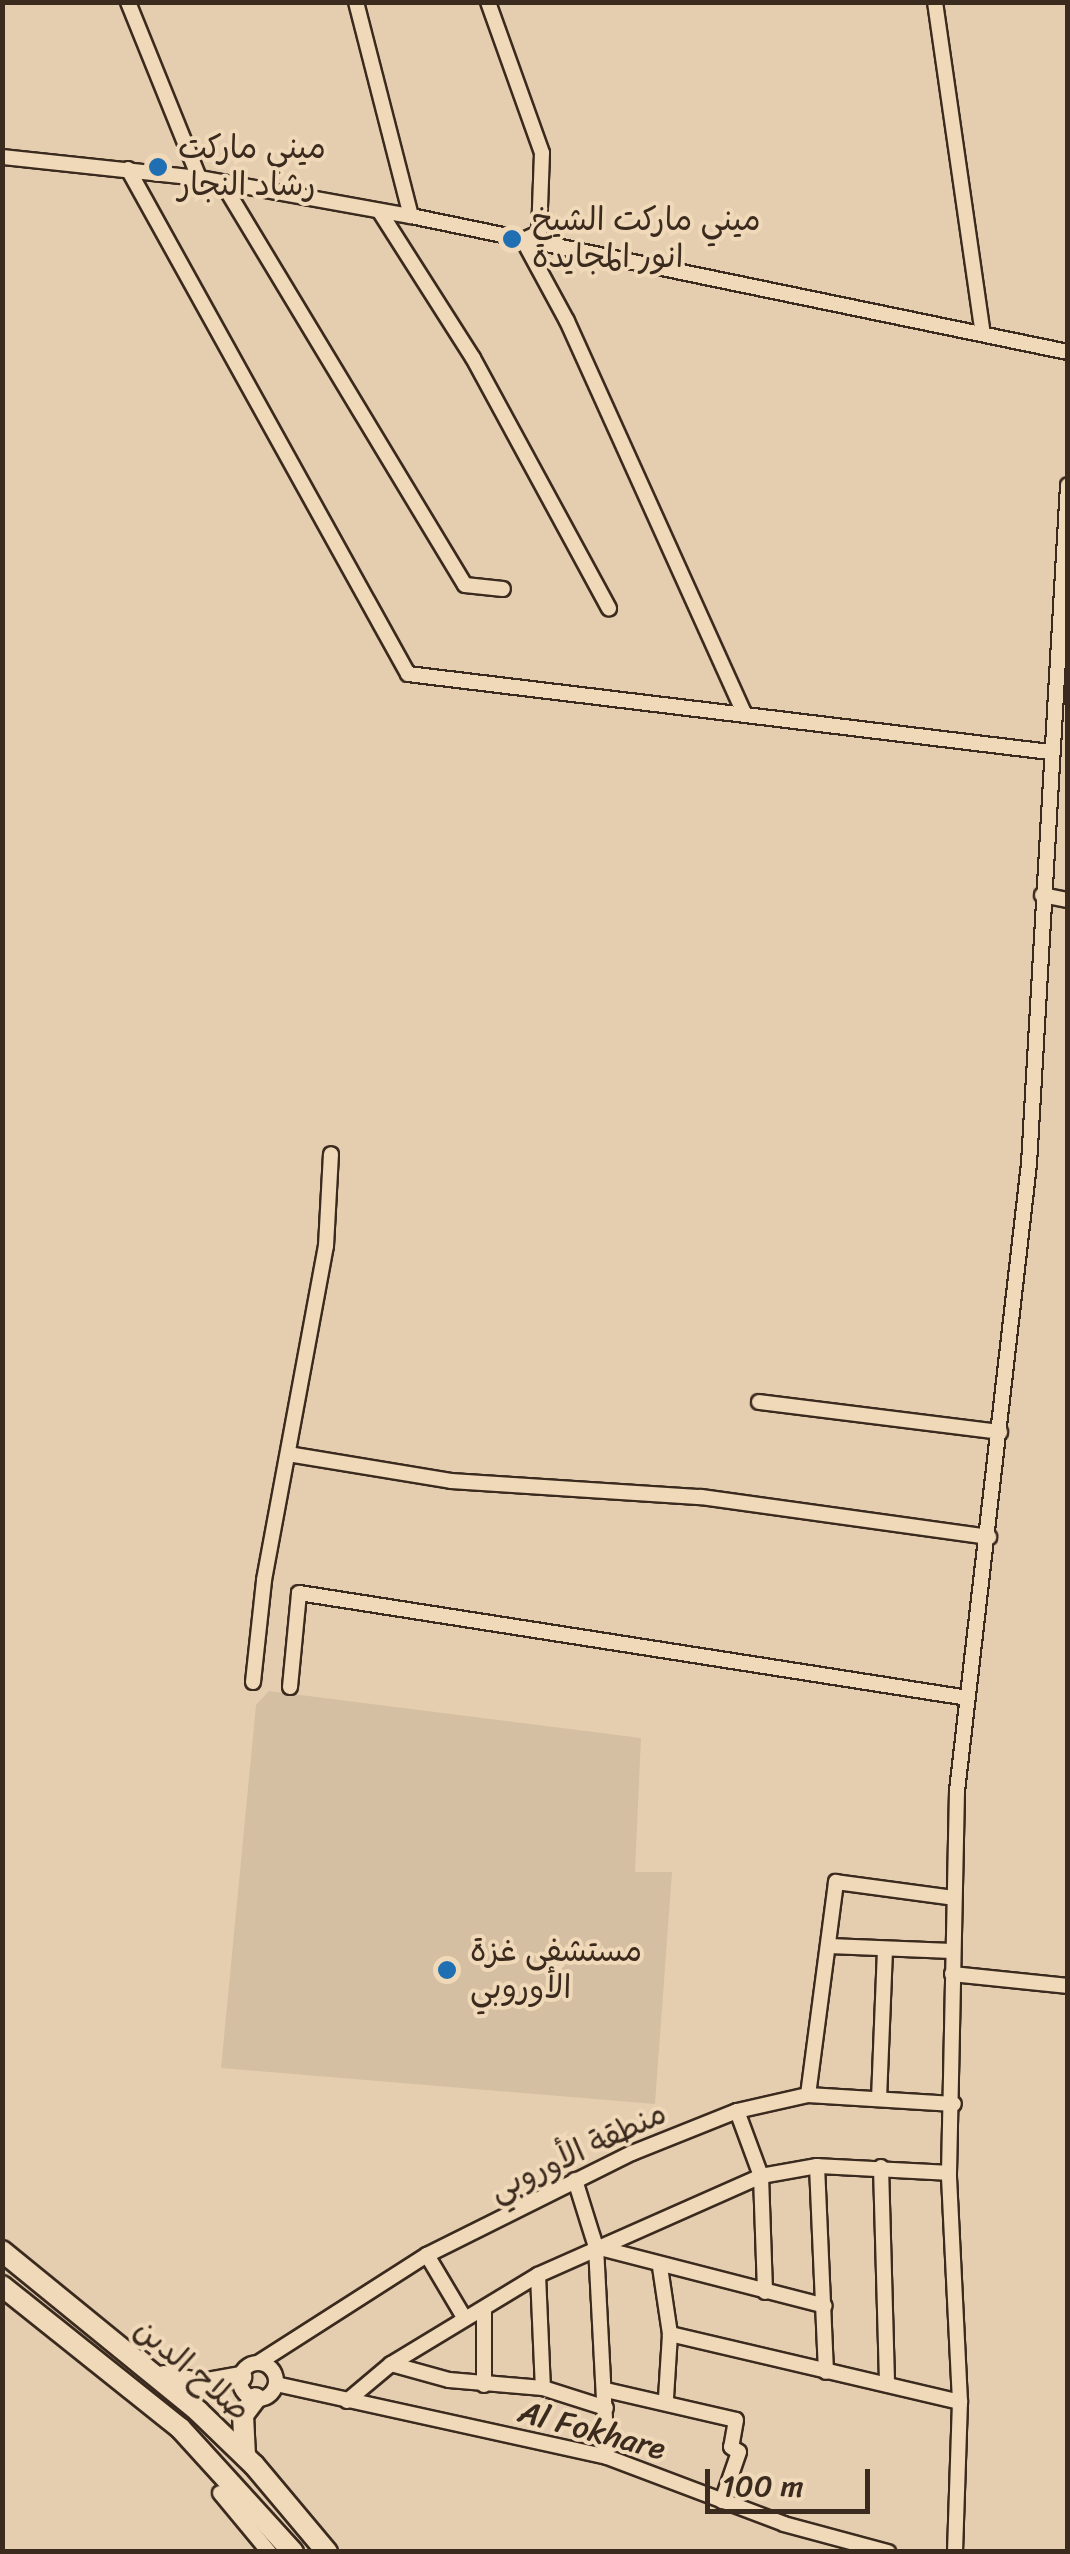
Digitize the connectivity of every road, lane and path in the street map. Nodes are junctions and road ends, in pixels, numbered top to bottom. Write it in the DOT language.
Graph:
graph roads {
  1 [pos="128,2"];
  2 [pos="356,2"];
  3 [pos="488,2"];
  4 [pos="934,2"];
  5 [pos="2,157"];
  6 [pos="128,169"];
  7 [pos="200,178"];
  8 [pos="223,184"];
  9 [pos="380,212"];
  10 [pos="410,216"];
  11 [pos="522,240"];
  12 [pos="982,330"];
  13 [pos="1068,352"];
  14 [pos="1068,485"];
  15 [pos="503,589"];
  16 [pos="609,608"];
  17 [pos="742,711"];
  18 [pos="1050,752"];
  19 [pos="1051,802"];
  20 [pos="1068,804"];
  21 [pos="1042,895"];
  22 [pos="1068,900"];
  23 [pos="331,1154"];
  24 [pos="759,1402"];
  25 [pos="1000,1432"];
  26 [pos="288,1454"];
  27 [pos="989,1538"];
  28 [pos="254,1682"];
  29 [pos="290,1687"];
  30 [pos="968,1698"];
  31 [pos="954,1898"];
  32 [pos="829,1946"];
  33 [pos="885,1950"];
  34 [pos="952,1951"];
  35 [pos="952,1974"];
  36 [pos="1068,1986"];
  37 [pos="808,2094"];
  38 [pos="879,2099"];
  39 [pos="954,2104"];
  40 [pos="737,2112"];
  41 [pos="817,2166"];
  42 [pos="880,2167"];
  43 [pos="949,2173"];
  44 [pos="761,2176"];
  45 [pos="575,2180"];
  46 [pos="596,2248"];
  47 [pos="2,2251"];
  48 [pos="426,2255"];
  49 [pos="660,2267"];
  50 [pos="538,2274"];
  51 [pos="2,2286"];
  52 [pos="765,2292"];
  53 [pos="825,2306"];
  54 [pos="484,2309"];
  55 [pos="465,2319"];
  56 [pos="670,2334"];
  57 [pos="258,2363"];
  58 [pos="391,2364"];
  59 [pos="826,2372"];
  60 [pos="156,2374"];
  61 [pos="241,2377"];
  62 [pos="887,2382"];
  63 [pos="276,2384"];
  64 [pos="484,2385"];
  65 [pos="543,2388"];
  66 [pos="606,2390"];
  67 [pos="256,2398"];
  68 [pos="666,2398"];
  69 [pos="347,2401"];
  70 [pos="960,2402"];
  71 [pos="606,2408"];
  72 [pos="245,2456"];
  73 [pos="607,2457"];
  74 [pos="220,2493"];
  75 [pos="722,2501"];
  76 [pos="268,2552"];
  77 [pos="293,2552"];
  78 [pos="327,2552"];
  79 [pos="888,2552"];
  80 [pos="956,2552"];
  1 -- 7 [label="street"];
  2 -- 10 [label="street"];
  3 -- 11 [label="street"];
  4 -- 12 [label="street"];
  5 -- 6 [label="street"];
  6 -- 7 [label="street"];
  6 -- 17 [label="street"];
  7 -- 8 [label="street"];
  8 -- 9 [label="street"];
  8 -- 15 [label="street"];
  9 -- 10 [label="street"];
  9 -- 16 [label="street"];
  10 -- 11 [label="street"];
  11 -- 12 [label="street"];
  11 -- 17 [label="street"];
  12 -- 13 [label="street"];
  14 -- 18 [label="street"];
  17 -- 18 [label="street"];
  18 -- 19 [label="street"];
  19 -- 20 [label="street"];
  19 -- 21 [label="street"];
  21 -- 22 [label="street"];
  21 -- 25 [label="street"];
  23 -- 26 [label="street"];
  24 -- 25 [label="street"];
  25 -- 27 [label="street"];
  26 -- 27 [label="street"];
  26 -- 28 [label="street"];
  27 -- 30 [label="street"];
  29 -- 30 [label="street"];
  30 -- 31 [label="street"];
  31 -- 32 [label="street"];
  31 -- 34 [label="street"];
  32 -- 33 [label="street"];
  32 -- 37 [label="street"];
  33 -- 34 [label="street"];
  33 -- 38 [label="street"];
  34 -- 35 [label="street"];
  35 -- 36 [label="street"];
  35 -- 39 [label="street"];
  37 -- 38 [label="street, منطقة الأوروبي"];
  37 -- 40 [label="street, منطقة الأوروبي"];
  38 -- 39 [label="street, منطقة الأوروبي"];
  39 -- 43 [label="street"];
  40 -- 44 [label="street"];
  40 -- 45 [label="street, منطقة الأوروبي"];
  41 -- 42 [label="street"];
  41 -- 44 [label="street"];
  41 -- 53 [label="street"];
  42 -- 43 [label="street"];
  42 -- 62 [label="street"];
  43 -- 70 [label="street"];
  44 -- 46 [label="street"];
  44 -- 52 [label="street"];
  45 -- 46 [label="street"];
  45 -- 48 [label="street, منطقة الأوروبي"];
  46 -- 49 [label="street"];
  46 -- 50 [label="street"];
  46 -- 66 [label="street"];
  47 -- 60 [label="highway, صلاح الدين"];
  48 -- 55 [label="street"];
  48 -- 57 [label="street, منطقة الأوروبي"];
  49 -- 52 [label="street"];
  49 -- 56 [label="street"];
  50 -- 54 [label="street"];
  50 -- 65 [label="street"];
  51 -- 77 [label="highway, صلاح الدين"];
  52 -- 53 [label="street"];
  53 -- 59 [label="street"];
  54 -- 55 [label="street"];
  54 -- 64 [label="street"];
  55 -- 58 [label="street"];
  56 -- 59 [label="street"];
  56 -- 68 [label="street"];
  57 -- 61 [label="street"];
  57 -- 63 [label="street"];
  58 -- 64 [label="street"];
  58 -- 69 [label="street"];
  59 -- 62 [label="street"];
  60 -- 61 [label="highway"];
  60 -- 72 [label="highway, صلاح الدين"];
  61 -- 67 [label="street"];
  62 -- 70 [label="street"];
  63 -- 67 [label="street"];
  63 -- 69 [label="street, Al Fokhare"];
  64 -- 65 [label="street"];
  65 -- 71 [label="street"];
  66 -- 68 [label="street"];
  66 -- 71 [label="street"];
  67 -- 72 [label="highway"];
  68 -- 75 [label="street"];
  69 -- 73 [label="street, Al Fokhare"];
  70 -- 80 [label="street"];
  71 -- 73 [label="street"];
  72 -- 78 [label="highway, صلاح الدين"];
  73 -- 75 [label="street, Al Fokhare"];
  74 -- 76 [label="street"];
  75 -- 79 [label="street, Al Fokhare"];
}
